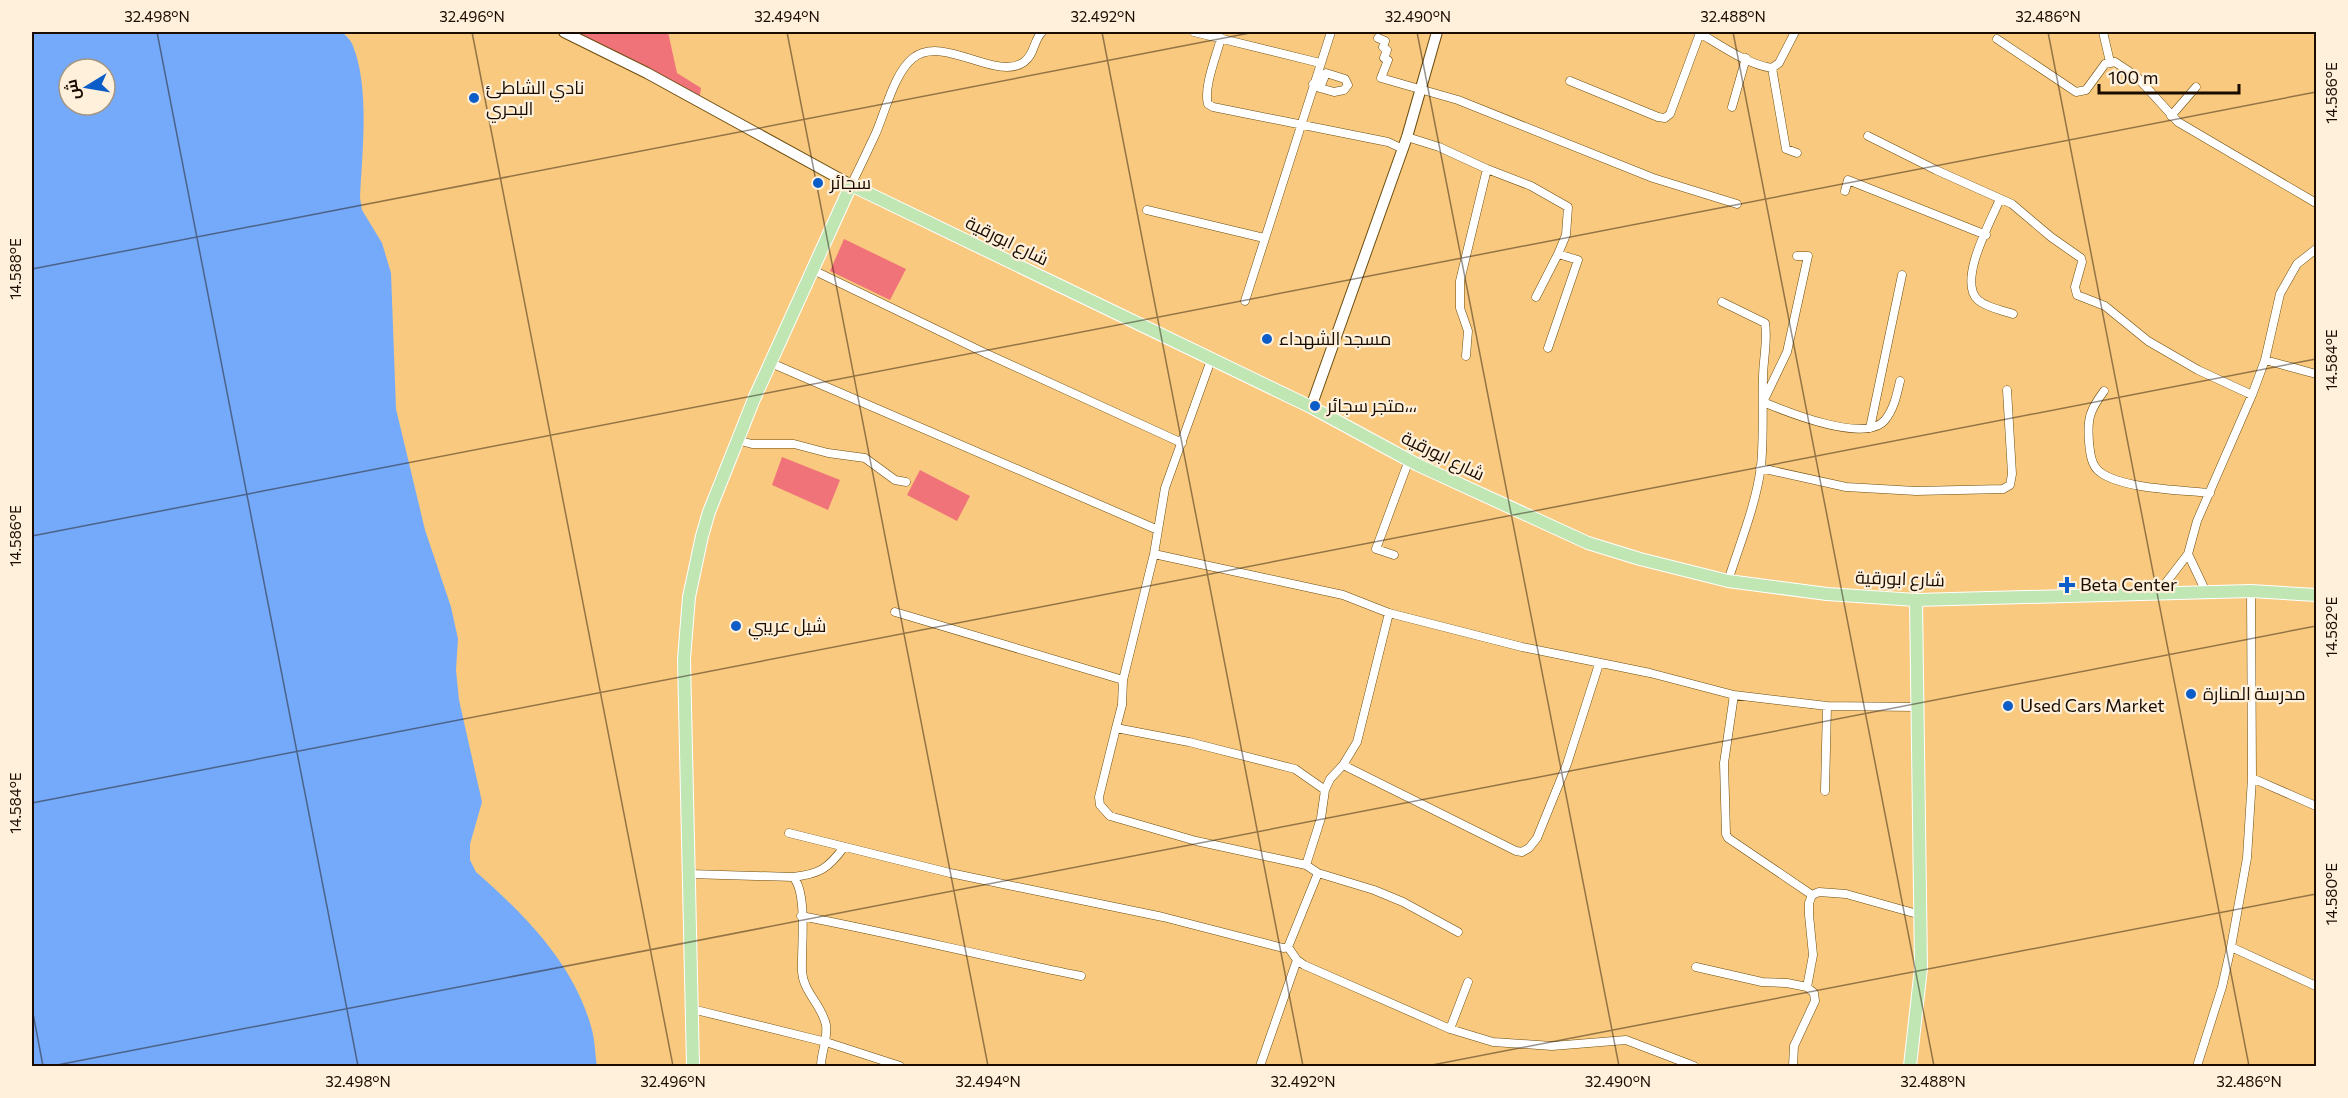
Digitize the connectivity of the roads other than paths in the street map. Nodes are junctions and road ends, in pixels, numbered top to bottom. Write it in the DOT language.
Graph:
graph roads {
  1 [pos="564,32"];
  2 [pos="1042,32"];
  3 [pos="1194,32"];
  4 [pos="1331,32"];
  5 [pos="1437,32"];
  6 [pos="1699,32"];
  7 [pos="1795,32"];
  8 [pos="2103,32"];
  9 [pos="1221,38"];
  10 [pos="1378,38"];
  11 [pos="1997,39"];
  12 [pos="1746,58"];
  13 [pos="2110,62"];
  14 [pos="1320,63"];
  15 [pos="1772,68"];
  16 [pos="1570,81"];
  17 [pos="2196,87"];
  18 [pos="1420,90"];
  19 [pos="1732,107"];
  20 [pos="2171,116"];
  21 [pos="1300,124"];
  22 [pos="1868,136"];
  23 [pos="1407,137"];
  24 [pos="1403,148"];
  25 [pos="1797,153"];
  26 [pos="1487,169"];
  27 [pos="851,185"];
  28 [pos="1845,191"];
  29 [pos="2000,199"];
  30 [pos="2316,203"];
  31 [pos="1737,204"];
  32 [pos="1147,210"];
  33 [pos="1986,235"];
  34 [pos="1264,238"];
  35 [pos="2316,249"];
  36 [pos="1558,254"];
  37 [pos="1797,256"];
  38 [pos="813,270"];
  39 [pos="1902,275"];
  40 [pos="1536,297"];
  41 [pos="1245,301"];
  42 [pos="1722,302"];
  43 [pos="2013,314"];
  44 [pos="1548,348"];
  45 [pos="1466,356"];
  46 [pos="1211,360"];
  47 [pos="2265,360"];
  48 [pos="771,363"];
  49 [pos="2316,374"];
  50 [pos="1900,381"];
  51 [pos="2007,390"];
  52 [pos="2104,391"];
  53 [pos="2252,395"];
  54 [pos="1763,402"];
  55 [pos="1311,407"];
  56 [pos="1870,428"];
  57 [pos="737,440"];
  58 [pos="1182,442"];
  59 [pos="1409,460"];
  60 [pos="1760,468"];
  61 [pos="906,482"];
  62 [pos="2210,493"];
  63 [pos="1158,530"];
  64 [pos="1154,554"];
  65 [pos="2188,554"];
  66 [pos="1394,555"];
  67 [pos="1728,581"];
  68 [pos="2251,591"];
  69 [pos="2206,592"];
  70 [pos="2157,594"];
  71 [pos="2316,595"];
  72 [pos="1916,600"];
  73 [pos="895,612"];
  74 [pos="1389,613"];
  75 [pos="1599,664"];
  76 [pos="1123,681"];
  77 [pos="1734,695"];
  78 [pos="1827,706"];
  79 [pos="1916,707"];
  80 [pos="1116,728"];
  81 [pos="1343,765"];
  82 [pos="2252,778"];
  83 [pos="1325,790"];
  84 [pos="1825,790"];
  85 [pos="2316,806"];
  86 [pos="789,833"];
  87 [pos="843,848"];
  88 [pos="1306,865"];
  89 [pos="1318,873"];
  90 [pos="689,874"];
  91 [pos="793,877"];
  92 [pos="1812,895"];
  93 [pos="1921,915"];
  94 [pos="801,916"];
  95 [pos="1458,932"];
  96 [pos="1288,947"];
  97 [pos="2231,947"];
  98 [pos="1297,960"];
  99 [pos="1696,967"];
  100 [pos="1081,976"];
  101 [pos="1468,982"];
  102 [pos="2316,986"];
  103 [pos="1807,987"];
  104 [pos="692,1009"];
  105 [pos="1450,1029"];
  106 [pos="826,1042"];
  107 [pos="693,1066"];
  108 [pos="821,1066"];
  109 [pos="900,1066"];
  110 [pos="1260,1066"];
  111 [pos="1688,1066"];
  112 [pos="1794,1066"];
  113 [pos="1910,1066"];
  114 [pos="2197,1066"];
  1 -- 27 [label="main road, شارع ابورقية"];
  2 -- 27 [label="street"];
  3 -- 9 [label="street"];
  4 -- 14 [label="street"];
  5 -- 18 [label="main road"];
  6 -- 12 [label="street"];
  6 -- 16 [label="street"];
  7 -- 15 [label="street"];
  8 -- 13 [label="street"];
  9 -- 14 [label="street"];
  9 -- 21 [label="street"];
  10 -- 18 [label="street"];
  11 -- 13 [label="street"];
  12 -- 15 [label="street"];
  12 -- 19 [label="street"];
  13 -- 20 [label="street"];
  14 -- 21 [label="street"];
  15 -- 25 [label="street"];
  17 -- 20 [label="street"];
  18 -- 23 [label="main road"];
  18 -- 31 [label="street"];
  20 -- 30 [label="street"];
  21 -- 24 [label="street"];
  21 -- 34 [label="street"];
  22 -- 29 [label="street"];
  23 -- 24 [label="main road"];
  23 -- 26 [label="street"];
  24 -- 55 [label="main road"];
  26 -- 36 [label="street"];
  26 -- 45 [label="street"];
  27 -- 38 [label="main road"];
  27 -- 46 [label="main road, شارع ابورقية"];
  28 -- 33 [label="street"];
  29 -- 33 [label="street"];
  29 -- 53 [label="street"];
  32 -- 34 [label="street"];
  33 -- 43 [label="street"];
  34 -- 41 [label="street"];
  35 -- 47 [label="street"];
  36 -- 40 [label="street"];
  36 -- 44 [label="street"];
  37 -- 54 [label="street"];
  38 -- 48 [label="main road"];
  38 -- 58 [label="street"];
  39 -- 56 [label="street"];
  42 -- 54 [label="street"];
  46 -- 55 [label="main road, شارع ابورقية"];
  46 -- 58 [label="street"];
  47 -- 49 [label="street"];
  47 -- 53 [label="street"];
  48 -- 57 [label="main road"];
  48 -- 63 [label="street"];
  50 -- 56 [label="street"];
  51 -- 60 [label="street"];
  52 -- 62 [label="street"];
  53 -- 62 [label="street"];
  54 -- 56 [label="street"];
  54 -- 60 [label="street"];
  55 -- 59 [label="main road, شارع ابورقية"];
  57 -- 61 [label="street"];
  57 -- 90 [label="main road"];
  58 -- 63 [label="street"];
  59 -- 66 [label="street"];
  59 -- 67 [label="main road, شارع ابورقية"];
  60 -- 67 [label="street"];
  62 -- 65 [label="street"];
  63 -- 64 [label="street"];
  64 -- 74 [label="street"];
  64 -- 76 [label="street"];
  65 -- 69 [label="street"];
  65 -- 70 [label="street"];
  67 -- 72 [label="main road, شارع ابورقية"];
  68 -- 69 [label="main road, شارع ابورقية"];
  68 -- 71 [label="main road, شارع ابورقية"];
  68 -- 82 [label="street"];
  69 -- 70 [label="main road, شارع ابورقية"];
  70 -- 72 [label="main road, شارع ابورقية"];
  72 -- 79 [label="main road"];
  73 -- 76 [label="street"];
  74 -- 75 [label="street"];
  74 -- 81 [label="street"];
  75 -- 77 [label="street"];
  75 -- 81 [label="street"];
  76 -- 80 [label="street"];
  77 -- 78 [label="street"];
  77 -- 92 [label="street"];
  78 -- 79 [label="street"];
  78 -- 84 [label="street"];
  79 -- 93 [label="main road"];
  80 -- 83 [label="street"];
  80 -- 88 [label="street"];
  81 -- 83 [label="street"];
  82 -- 85 [label="street"];
  82 -- 97 [label="street"];
  83 -- 88 [label="street"];
  86 -- 87 [label="street"];
  87 -- 91 [label="street"];
  87 -- 96 [label="street"];
  88 -- 89 [label="street"];
  89 -- 95 [label="street"];
  89 -- 96 [label="street"];
  90 -- 91 [label="street"];
  90 -- 104 [label="main road"];
  91 -- 94 [label="street"];
  92 -- 93 [label="street"];
  92 -- 103 [label="street"];
  93 -- 113 [label="main road"];
  94 -- 100 [label="street"];
  94 -- 106 [label="street"];
  96 -- 98 [label="street"];
  97 -- 102 [label="street"];
  97 -- 114 [label="street"];
  98 -- 105 [label="street"];
  98 -- 110 [label="street"];
  99 -- 103 [label="street"];
  101 -- 105 [label="street"];
  103 -- 112 [label="street"];
  104 -- 106 [label="street"];
  104 -- 107 [label="main road"];
  105 -- 111 [label="street"];
  106 -- 108 [label="street"];
  106 -- 109 [label="street"];
}
